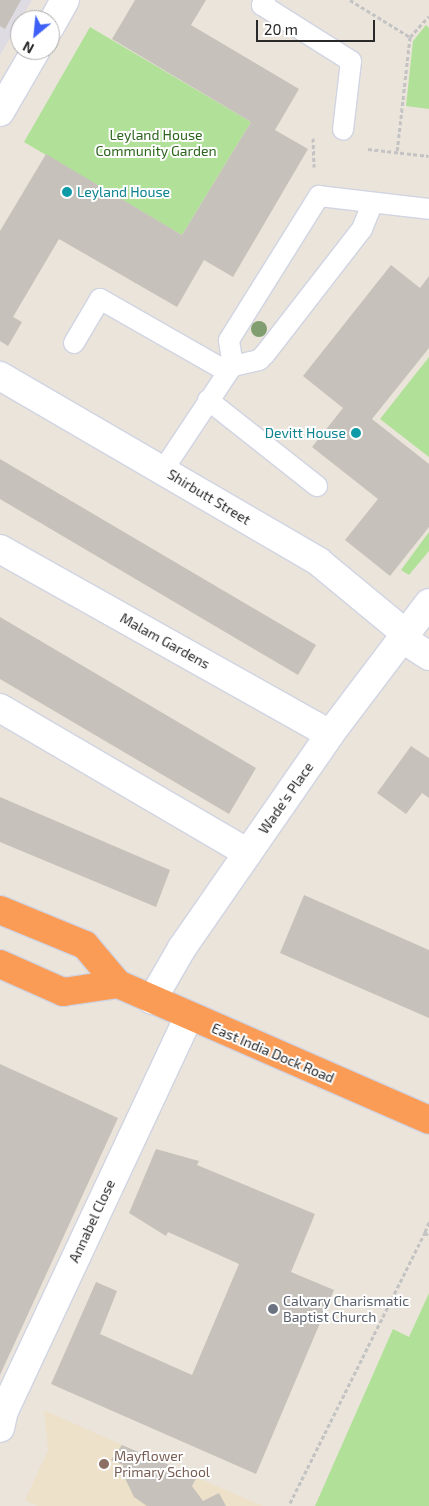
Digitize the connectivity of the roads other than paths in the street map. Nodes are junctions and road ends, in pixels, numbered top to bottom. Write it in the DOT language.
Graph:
graph roads {
  1 [pos="265,0"];
  2 [pos="30,60"];
  3 [pos="0,112"];
  4 [pos="343,130"];
  5 [pos="372,204"];
  6 [pos="429,208"];
  7 [pos="74,343"];
  8 [pos="230,369"];
  9 [pos="0,376"];
  10 [pos="208,400"];
  11 [pos="163,470"];
  12 [pos="317,486"];
  13 [pos="0,548"];
  14 [pos="429,603"];
  15 [pos="405,637"];
  16 [pos="429,656"];
  17 [pos="0,708"];
  18 [pos="330,734"];
  19 [pos="248,853"];
  20 [pos="0,910"];
  21 [pos="0,964"];
  22 [pos="118,984"];
  23 [pos="152,1000"];
  24 [pos="189,1016"];
  25 [pos="429,1120"];
  26 [pos="0,1428"];
  1 -- 4 [label="lane"];
  2 -- 3 [label="street"];
  5 -- 6 [label="lane"];
  5 -- 8 [label="lane"];
  5 -- 8 [label="lane"];
  7 -- 8 [label="lane"];
  8 -- 10 [label="lane"];
  9 -- 11 [label="street, Shirbutt Street"];
  10 -- 11 [label="lane"];
  10 -- 12 [label="lane"];
  11 -- 15 [label="street, Shirbutt Street"];
  13 -- 18 [label="street, Malam Gardens"];
  14 -- 15 [label="street, Wade's Place"];
  15 -- 16 [label="street, Shirbutt Street"];
  15 -- 18 [label="street, Wade's Place"];
  17 -- 19 [label="street"];
  18 -- 19 [label="street, Wade's Place"];
  19 -- 23 [label="street, Wade's Place"];
  20 -- 22 [label="highway, East India Dock Road"];
  21 -- 22 [label="highway"];
  22 -- 23 [label="highway, East India Dock Road"];
  23 -- 24 [label="highway, East India Dock Road"];
  24 -- 25 [label="highway, East India Dock Road"];
  24 -- 26 [label="street, Annabel Close"];
}
